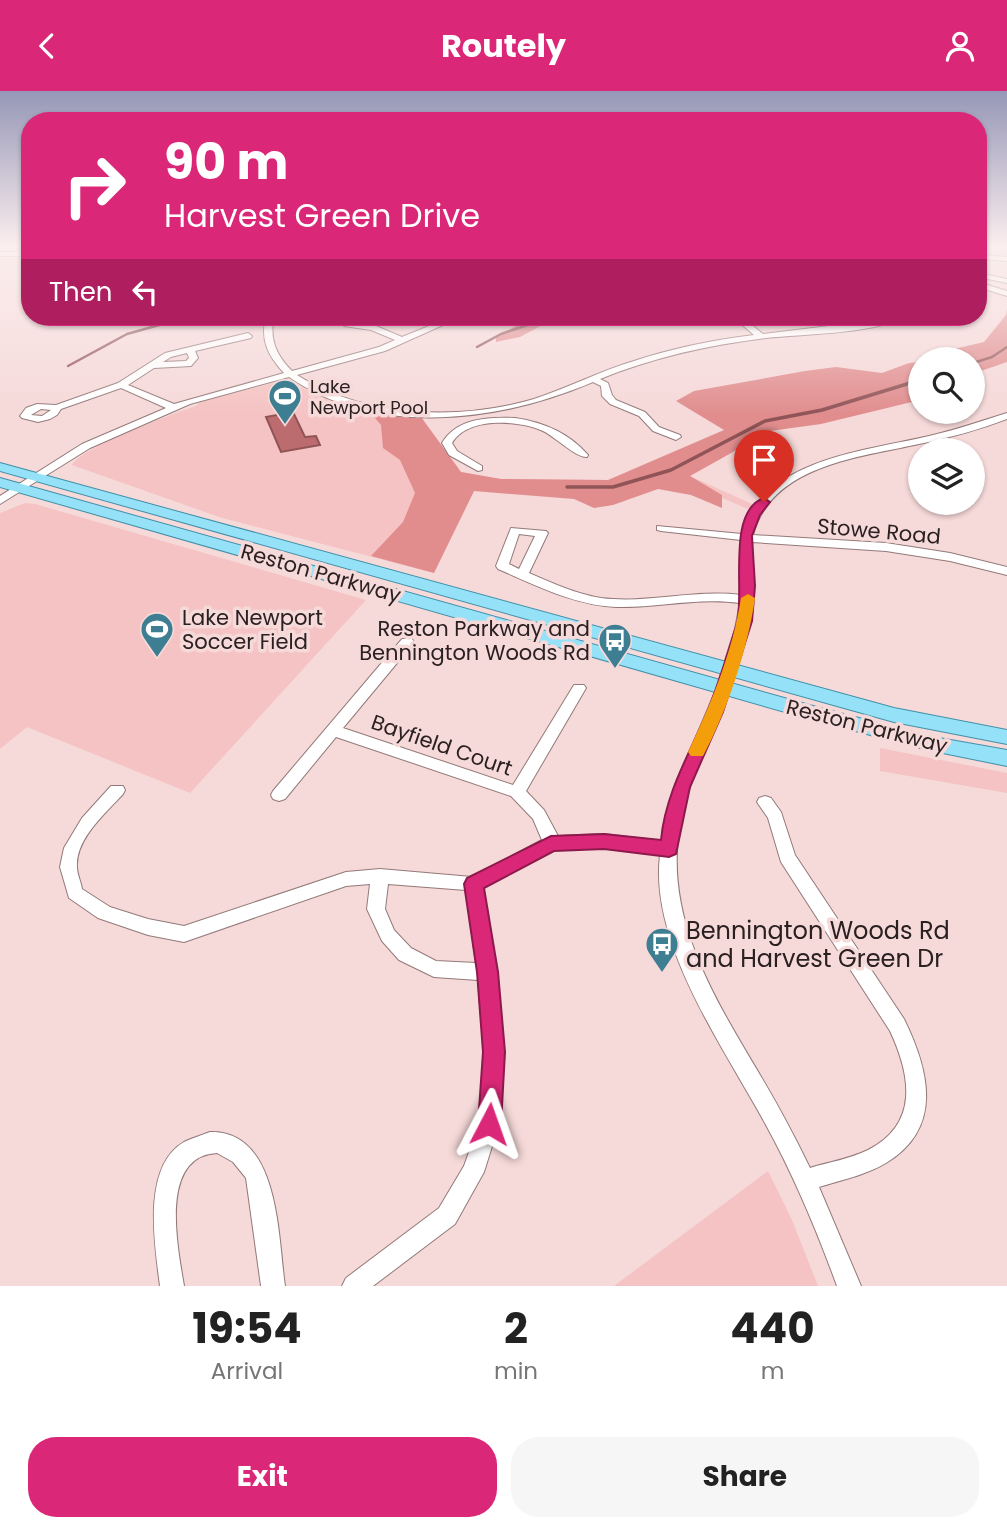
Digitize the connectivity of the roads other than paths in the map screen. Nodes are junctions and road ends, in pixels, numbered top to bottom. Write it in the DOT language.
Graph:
graph roads {
  1 [pos="268,326"];
  2 [pos="360,326"];
  3 [pos="437,326"];
  4 [pos="748,326"];
  5 [pos="865,326"];
  6 [pos="247,336"];
  7 [pos="760,336"];
  8 [pos="404,341"];
  9 [pos="290,373"];
  10 [pos="593,379"];
  11 [pos="121,385"];
  12 [pos="173,407"];
  13 [pos="56,408"];
  14 [pos="486,411"];
  15 [pos="1007,416"];
  16 [pos="490,422"];
  17 [pos="676,437"];
  18 [pos="583,455"];
  19 [pos="0,467"];
  20 [pos="478,468"];
  21 [pos="36,477"];
  22 [pos="0,482"];
  23 [pos="20,488"];
  24 [pos="0,501"];
  25 [pos="661,528"];
  26 [pos="746,536"];
  27 [pos="1007,571"];
  28 [pos="523,574"];
  29 [pos="748,600"];
  30 [pos="407,642"];
  31 [pos="726,679"];
  32 [pos="579,688"];
  33 [pos="333,730"];
  34 [pos="1007,737"];
  35 [pos="1007,758"];
  36 [pos="117,790"];
  37 [pos="517,792"];
  38 [pos="279,795"];
  39 [pos="765,802"];
  40 [pos="551,843"];
  41 [pos="669,849"];
  42 [pos="380,876"];
  43 [pos="474,884"];
  44 [pos="487,972"];
  45 [pos="805,1181"];
  46 [pos="172,1286"];
  47 [pos="273,1286"];
  48 [pos="354,1286"];
  49 [pos="849,1286"];
  1 -- 9 [label="street"];
  2 -- 8 [label="street"];
  3 -- 8 [label="street"];
  4 -- 7 [label="street"];
  5 -- 7 [label="street"];
  6 -- 11 [label="street"];
  7 -- 10 [label="street"];
  8 -- 9 [label="street"];
  9 -- 12 [label="street"];
  9 -- 14 [label="street"];
  10 -- 14 [label="street"];
  10 -- 17 [label="street"];
  11 -- 12 [label="street"];
  11 -- 13 [label="street"];
  12 -- 21 [label="street"];
  14 -- 16 [label="street"];
  15 -- 26 [label="street"];
  16 -- 18 [label="street"];
  16 -- 20 [label="street"];
  19 -- 21 [label="main road, Reston Parkway"];
  21 -- 23 [label="street"];
  21 -- 31 [label="main road, Reston Parkway"];
  22 -- 23 [label="main road, Reston Parkway"];
  23 -- 24 [label="street"];
  23 -- 31 [label="main road, Reston Parkway"];
  25 -- 26 [label="street, Stowe Road"];
  26 -- 27 [label="street, Stowe Road"];
  26 -- 29 [label="street"];
  28 -- 29 [label="street"];
  29 -- 31 [label="street"];
  30 -- 33 [label="street, Bayfield Court"];
  31 -- 34 [label="main road, Reston Parkway"];
  31 -- 35 [label="main road, Reston Parkway"];
  31 -- 41 [label="street"];
  32 -- 37 [label="street"];
  33 -- 37 [label="street, Bayfield Court"];
  33 -- 38 [label="street, Bayfield Court"];
  36 -- 42 [label="street"];
  37 -- 40 [label="street, Bayfield Court"];
  39 -- 45 [label="street"];
  40 -- 41 [label="street"];
  40 -- 43 [label="street"];
  41 -- 45 [label="street"];
  42 -- 43 [label="street"];
  42 -- 44 [label="street"];
  43 -- 44 [label="street"];
  44 -- 48 [label="street"];
  45 -- 49 [label="street"];
  46 -- 47 [label="street"];
}
